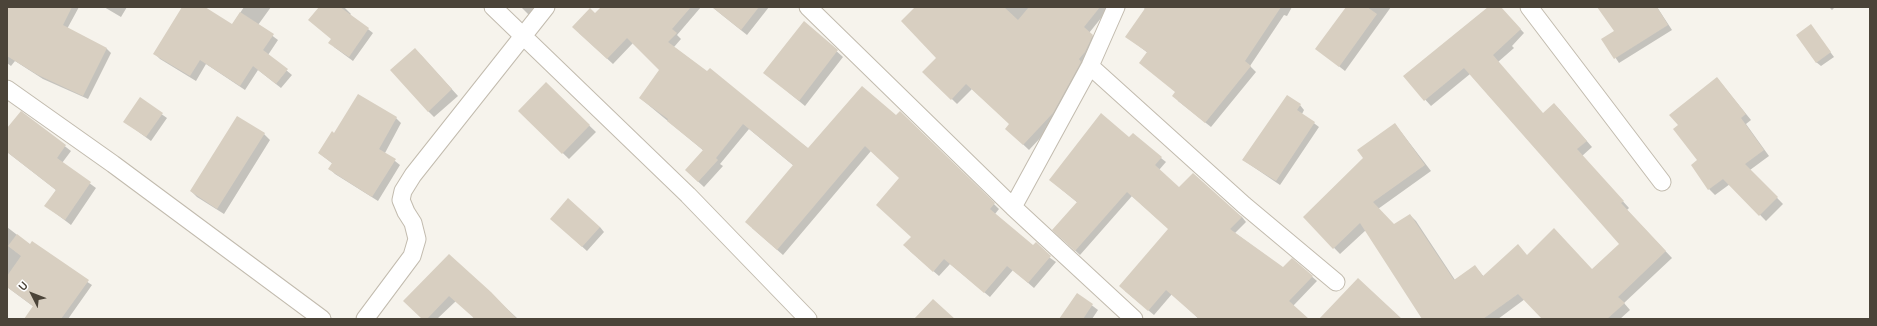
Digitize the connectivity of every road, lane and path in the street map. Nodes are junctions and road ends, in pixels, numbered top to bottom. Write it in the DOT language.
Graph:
graph roads {
  1 [pos="494,7"];
  2 [pos="546,7"];
  3 [pos="808,7"];
  4 [pos="1116,7"];
  5 [pos="1529,7"];
  6 [pos="522,35"];
  7 [pos="1090,66"];
  8 [pos="7,89"];
  9 [pos="1662,182"];
  10 [pos="1013,207"];
  11 [pos="1336,282"];
  12 [pos="322,319"];
  13 [pos="365,319"];
  14 [pos="808,319"];
  15 [pos="1134,319"];
  1 -- 6 [label="street"];
  2 -- 6 [label="street"];
  3 -- 10 [label="street"];
  4 -- 7 [label="street"];
  5 -- 9 [label="street"];
  6 -- 13 [label="street"];
  6 -- 14 [label="street"];
  7 -- 10 [label="street"];
  7 -- 11 [label="street"];
  8 -- 12 [label="street"];
  10 -- 15 [label="street"];
}
